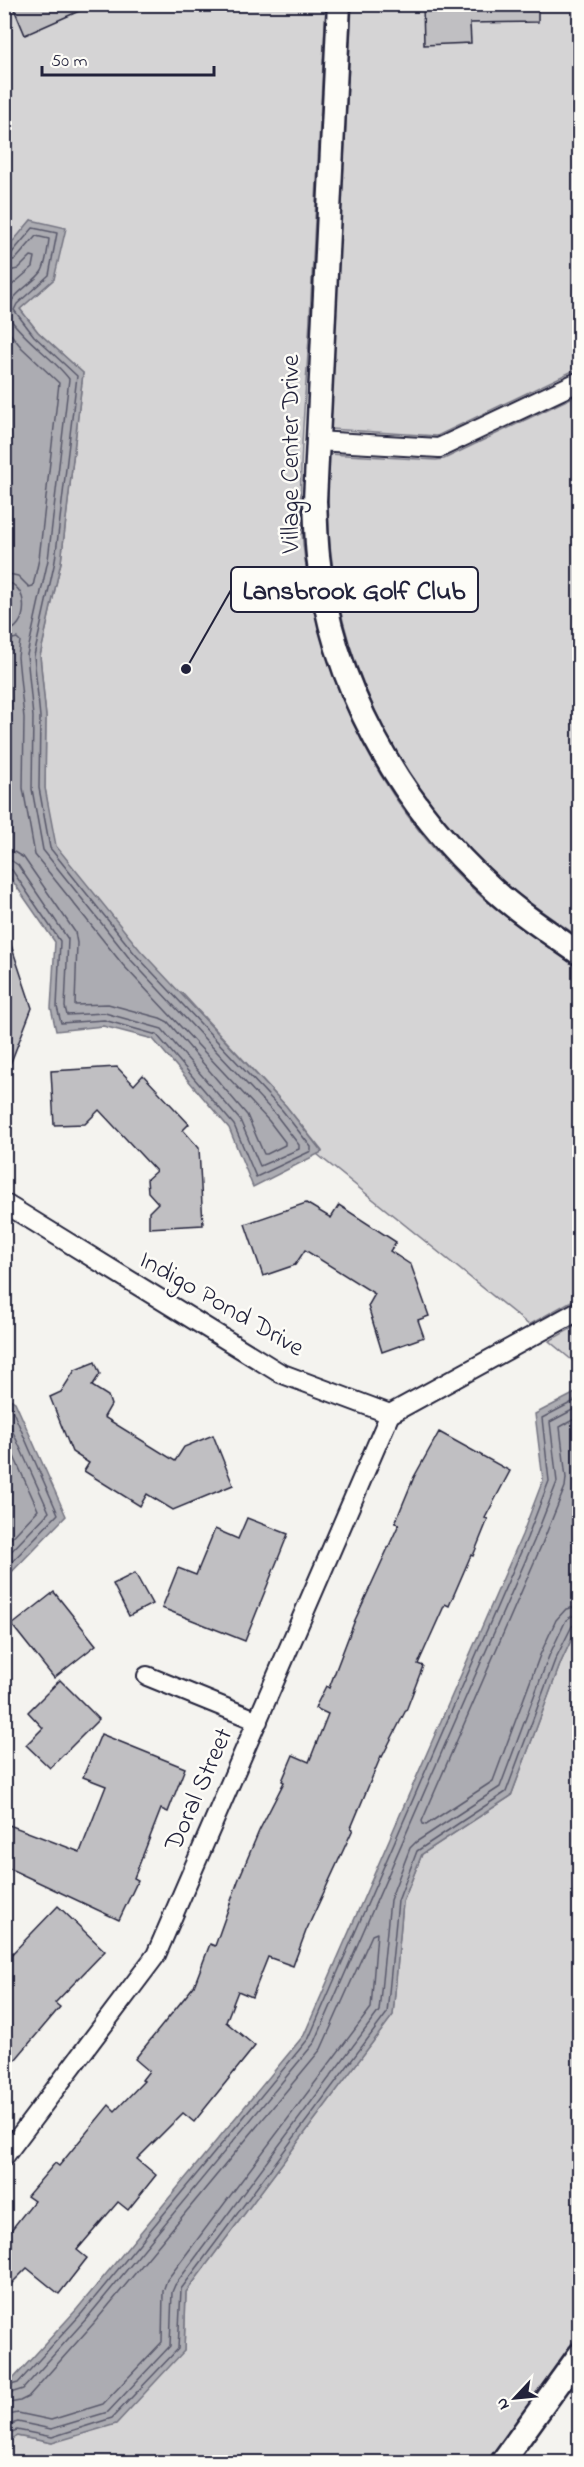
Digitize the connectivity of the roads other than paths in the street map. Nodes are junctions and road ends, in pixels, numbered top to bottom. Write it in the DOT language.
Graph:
graph roads {
  1 [pos="339,4"];
  2 [pos="579,381"];
  3 [pos="316,441"];
  4 [pos="579,954"];
  5 [pos="4,1203"];
  6 [pos="579,1310"];
  7 [pos="390,1414"];
  8 [pos="147,1676"];
  9 [pos="258,1720"];
  10 [pos="4,2157"];
  11 [pos="579,2354"];
  12 [pos="502,2463"];
  1 -- 3 [label="street, Village Center Drive"];
  2 -- 3 [label="street"];
  3 -- 4 [label="street, Village Center Drive"];
  5 -- 7 [label="street, Indigo Pond Drive"];
  6 -- 7 [label="street"];
  7 -- 9 [label="street, Doral Street"];
  8 -- 9 [label="street"];
  9 -- 10 [label="street, Doral Street"];
  11 -- 12 [label="street"];
}
